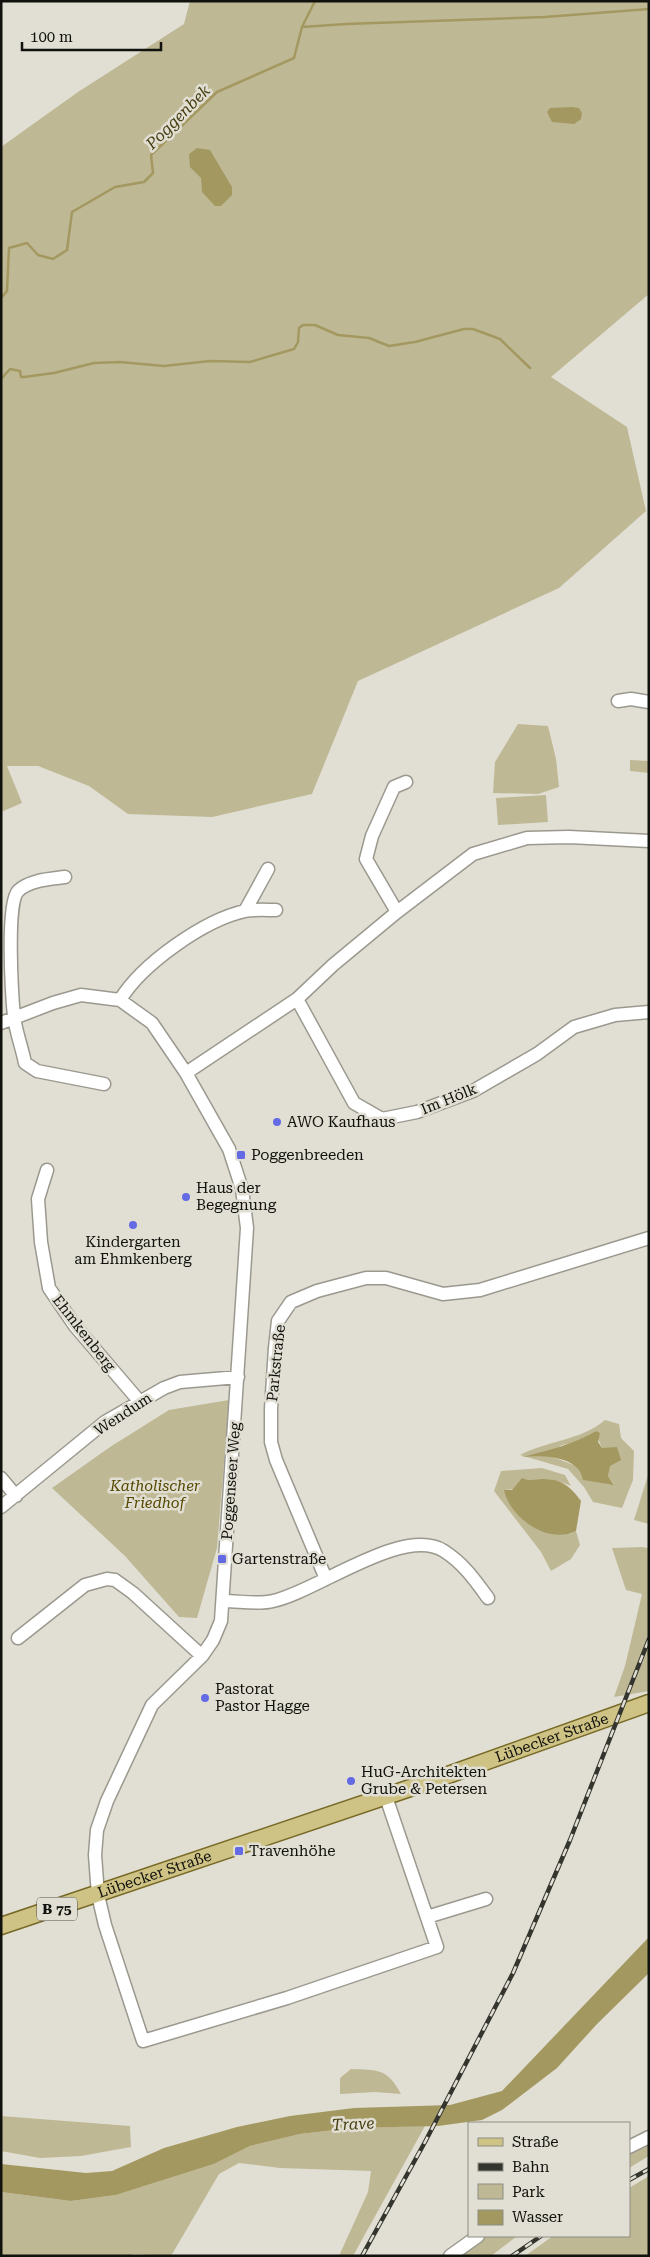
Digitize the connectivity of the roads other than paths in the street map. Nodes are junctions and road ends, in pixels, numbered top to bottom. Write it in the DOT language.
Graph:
graph roads {
  1 [pos="618,701"];
  2 [pos="649,702"];
  3 [pos="406,782"];
  4 [pos="649,840"];
  5 [pos="268,869"];
  6 [pos="65,877"];
  7 [pos="276,910"];
  8 [pos="245,911"];
  9 [pos="397,912"];
  10 [pos="297,999"];
  11 [pos="120,1000"];
  12 [pos="649,1012"];
  13 [pos="14,1019"];
  14 [pos="1,1023"];
  15 [pos="186,1073"];
  16 [pos="104,1084"];
  17 [pos="47,1170"];
  18 [pos="649,1238"];
  19 [pos="238,1378"];
  20 [pos="140,1402"];
  21 [pos="1,1478"];
  22 [pos="16,1496"];
  23 [pos="1,1507"];
  24 [pos="326,1579"];
  25 [pos="488,1598"];
  26 [pos="224,1601"];
  27 [pos="18,1638"];
  28 [pos="202,1656"];
  29 [pos="649,1703"];
  30 [pos="386,1797"];
  31 [pos="98,1895"];
  32 [pos="486,1899"];
  33 [pos="427,1917"];
  34 [pos="1,1926"];
  35 [pos="649,2137"];
  36 [pos="630,2146"];
  37 [pos="477,2237"];
  38 [pos="450,2256"];
  1 -- 2 [label="street"];
  3 -- 9 [label="street"];
  4 -- 9 [label="street"];
  5 -- 8 [label="street"];
  6 -- 13 [label="street"];
  7 -- 8 [label="street"];
  8 -- 11 [label="street"];
  9 -- 10 [label="street"];
  10 -- 12 [label="street, Im Hölk"];
  10 -- 15 [label="street"];
  11 -- 13 [label="street"];
  11 -- 15 [label="street, Poggenseer Weg"];
  13 -- 14 [label="street"];
  13 -- 16 [label="street"];
  15 -- 19 [label="street, Poggenseer Weg"];
  17 -- 20 [label="street, Ehmkenberg"];
  18 -- 24 [label="street, Parkstraße"];
  19 -- 20 [label="street, Wendum"];
  19 -- 26 [label="street, Poggenseer Weg"];
  20 -- 22 [label="street, Wendum"];
  21 -- 22 [label="street"];
  22 -- 23 [label="street, Wendum"];
  24 -- 25 [label="street"];
  24 -- 26 [label="street"];
  26 -- 28 [label="street, Poggenseer Weg"];
  27 -- 28 [label="street"];
  28 -- 31 [label="street, Poggenseer Weg"];
  29 -- 30 [label="main road, Lübecker Straße / B 75"];
  30 -- 31 [label="main road, Lübecker Straße / B 75"];
  30 -- 33 [label="street"];
  31 -- 33 [label="street"];
  31 -- 34 [label="main road, Lübecker Straße / B 75"];
  32 -- 33 [label="street"];
  35 -- 36 [label="street"];
  37 -- 38 [label="street"];
}
